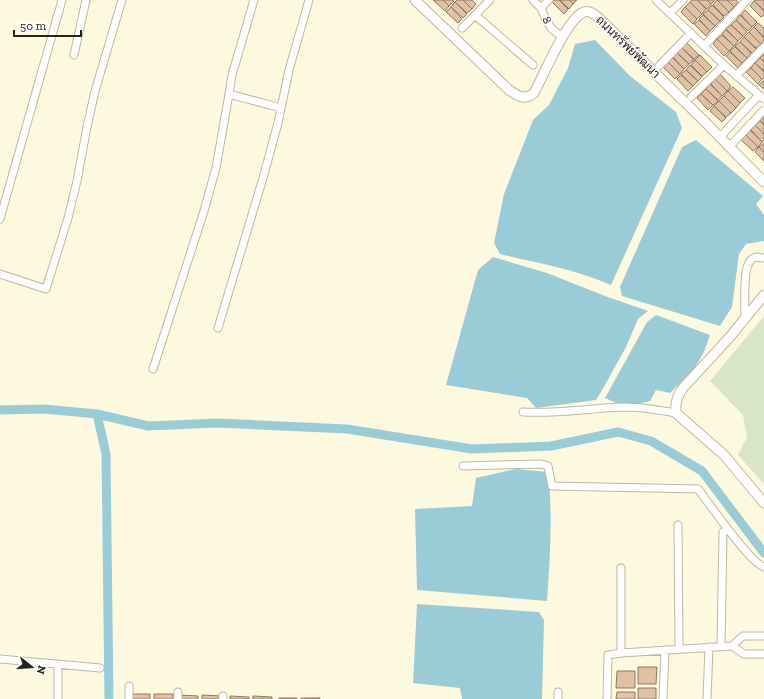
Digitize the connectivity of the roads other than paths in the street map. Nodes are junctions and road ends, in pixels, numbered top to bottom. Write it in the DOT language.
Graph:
graph roads {
  1 [pos="62,0"];
  2 [pos="86,0"];
  3 [pos="122,0"];
  4 [pos="254,0"];
  5 [pos="308,0"];
  6 [pos="415,0"];
  7 [pos="490,0"];
  8 [pos="532,0"];
  9 [pos="549,0"];
  10 [pos="656,0"];
  11 [pos="683,0"];
  12 [pos="748,0"];
  13 [pos="541,8"];
  14 [pos="670,13"];
  15 [pos="475,15"];
  16 [pos="462,28"];
  17 [pos="691,33"];
  18 [pos="563,38"];
  19 [pos="704,46"];
  20 [pos="764,47"];
  21 [pos="74,55"];
  22 [pos="533,65"];
  23 [pos="724,65"];
  24 [pos="659,66"];
  25 [pos="736,76"];
  26 [pos="229,94"];
  27 [pos="690,97"];
  28 [pos="761,97"];
  29 [pos="281,108"];
  30 [pos="764,110"];
  31 [pos="720,137"];
  32 [pos="730,146"];
  33 [pos="764,182"];
  34 [pos="0,219"];
  35 [pos="764,258"];
  36 [pos="0,274"];
  37 [pos="764,295"];
  38 [pos="745,319"];
  39 [pos="218,328"];
  40 [pos="154,370"];
  41 [pos="523,412"];
  42 [pos="676,413"];
  43 [pos="463,466"];
  44 [pos="764,503"];
  45 [pos="678,525"];
  46 [pos="723,532"];
  47 [pos="622,568"];
  48 [pos="764,568"];
  49 [pos="764,636"];
  50 [pos="721,646"];
  51 [pos="732,646"];
  52 [pos="709,647"];
  53 [pos="680,649"];
  54 [pos="664,650"];
  55 [pos="621,652"];
  56 [pos="764,654"];
  57 [pos="0,659"];
  58 [pos="58,664"];
  59 [pos="100,668"];
  60 [pos="129,686"];
  61 [pos="58,699"];
  62 [pos="129,699"];
  63 [pos="607,699"];
  64 [pos="663,699"];
  65 [pos="708,699"];
  1 -- 34 [label="street"];
  2 -- 21 [label="street"];
  3 -- 36 [label="street"];
  4 -- 26 [label="street"];
  5 -- 29 [label="street"];
  6 -- 18 [label="street, ถนนทรัพย์พัฒนา"];
  7 -- 15 [label="street"];
  8 -- 13 [label="street, 8"];
  9 -- 13 [label="street"];
  10 -- 14 [label="street"];
  11 -- 14 [label="street"];
  12 -- 19 [label="street"];
  13 -- 18 [label="street, 8"];
  14 -- 17 [label="street"];
  15 -- 16 [label="street"];
  15 -- 22 [label="street"];
  17 -- 19 [label="street"];
  17 -- 24 [label="street"];
  18 -- 31 [label="street, ถนนทรัพย์พัฒนา"];
  19 -- 23 [label="street"];
  20 -- 25 [label="street"];
  23 -- 25 [label="street"];
  23 -- 27 [label="street"];
  25 -- 28 [label="street"];
  26 -- 29 [label="street"];
  26 -- 40 [label="street"];
  28 -- 31 [label="street"];
  29 -- 39 [label="street"];
  30 -- 32 [label="street"];
  31 -- 32 [label="street, ถนนทรัพย์พัฒนา"];
  32 -- 33 [label="street, ถนนทรัพย์พัฒนา"];
  35 -- 38 [label="street"];
  37 -- 38 [label="street"];
  38 -- 42 [label="street"];
  41 -- 42 [label="street"];
  42 -- 44 [label="street"];
  43 -- 48 [label="street"];
  45 -- 53 [label="street"];
  46 -- 50 [label="street"];
  47 -- 55 [label="street"];
  49 -- 51 [label="street"];
  50 -- 51 [label="street"];
  50 -- 52 [label="street"];
  51 -- 56 [label="street"];
  52 -- 53 [label="street"];
  52 -- 65 [label="street"];
  53 -- 54 [label="street"];
  54 -- 55 [label="street"];
  54 -- 64 [label="street"];
  55 -- 63 [label="street"];
  57 -- 58 [label="street"];
  58 -- 59 [label="street"];
  58 -- 61 [label="street"];
  60 -- 62 [label="street"];
}
